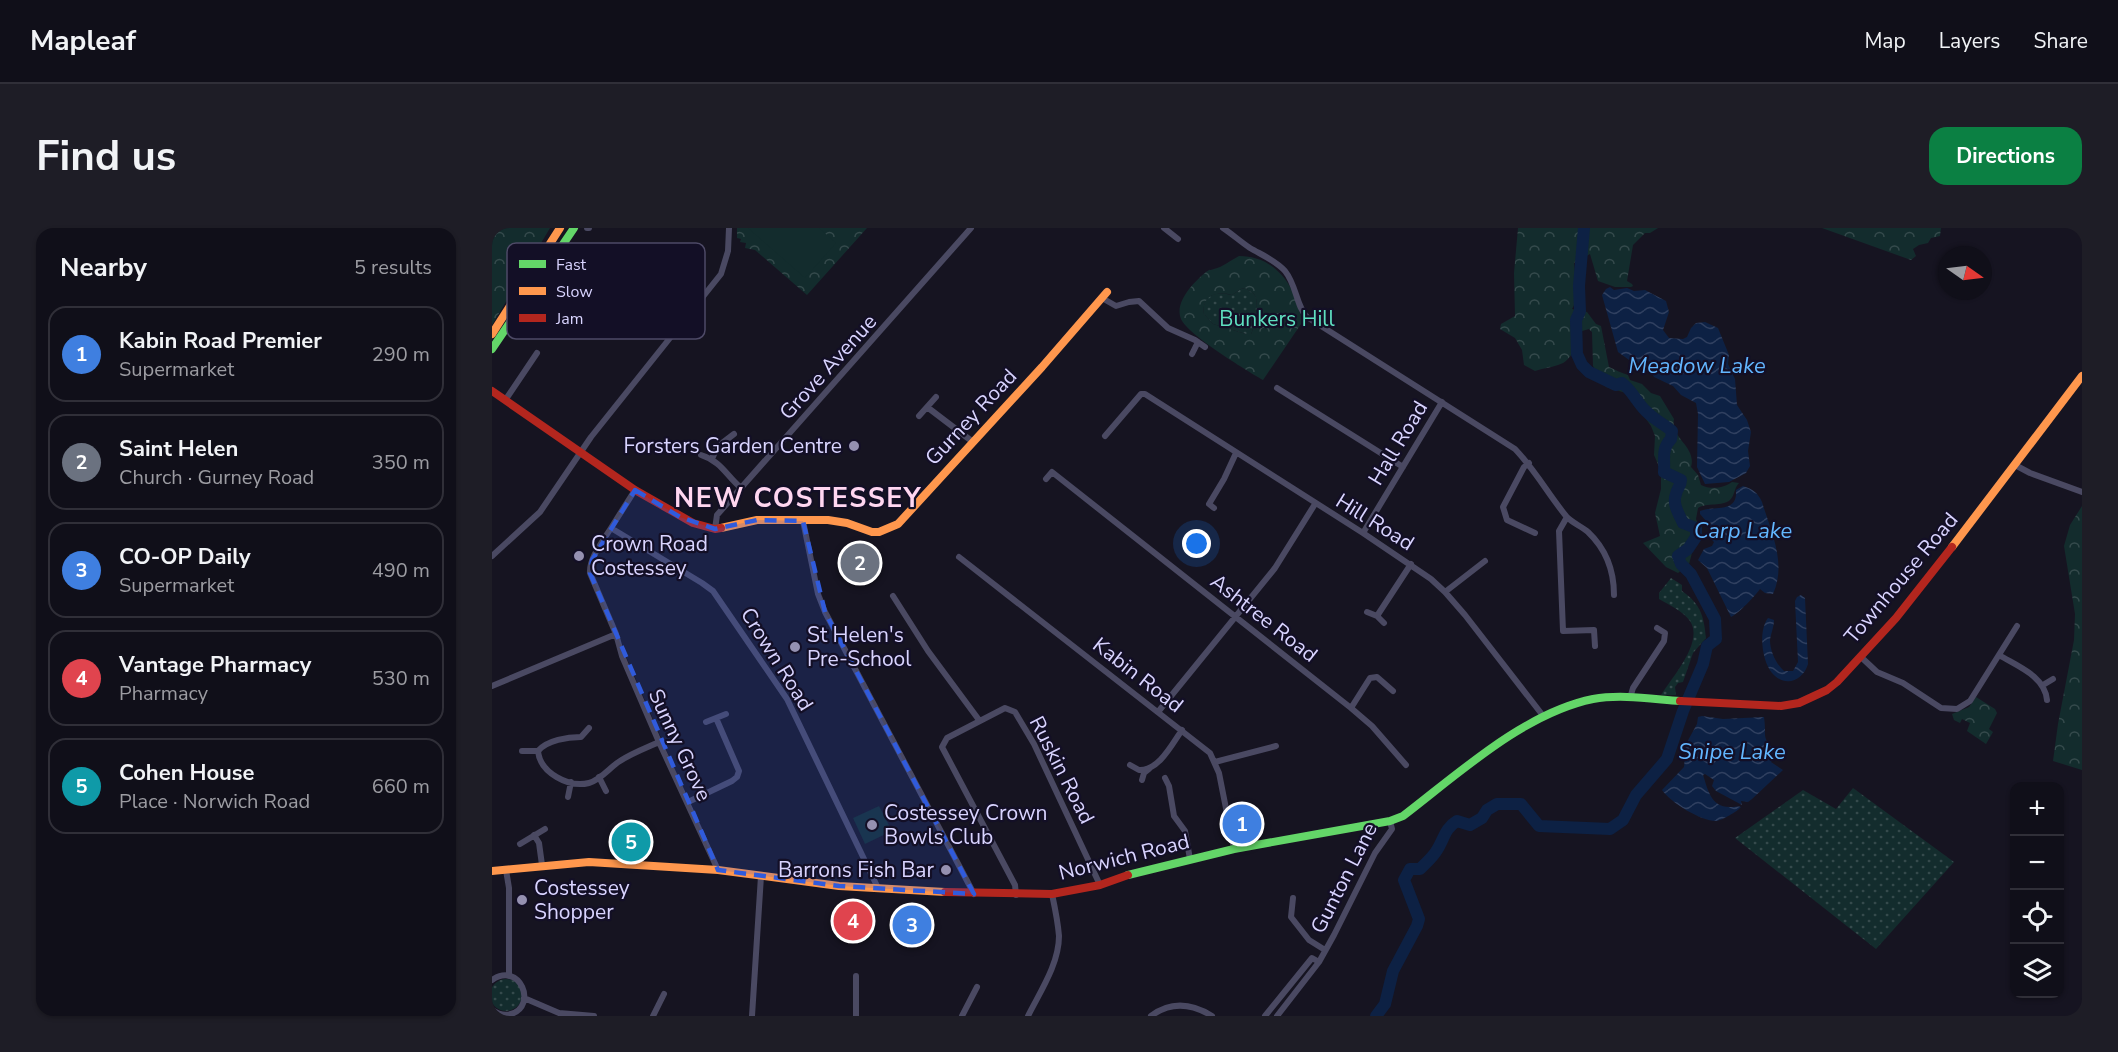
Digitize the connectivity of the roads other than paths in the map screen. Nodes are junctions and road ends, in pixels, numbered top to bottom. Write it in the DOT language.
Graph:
graph roads {
  1 [pos="560,228"];
  2 [pos="574,228"];
  3 [pos="729,228"];
  4 [pos="971,228"];
  5 [pos="1164,228"];
  6 [pos="1223,228"];
  7 [pos="1178,239"];
  8 [pos="550,243"];
  9 [pos="564,243"];
  10 [pos="705,294"];
  11 [pos="1105,295"];
  12 [pos="507,311"];
  13 [pos="507,327"];
  14 [pos="492,334"];
  15 [pos="670,339"];
  16 [pos="1198,342"];
  17 [pos="1205,347"];
  18 [pos="492,349"];
  19 [pos="537,353"];
  20 [pos="1192,354"];
  21 [pos="2082,376"];
  22 [pos="1277,388"];
  23 [pos="492,391"];
  24 [pos="936,397"];
  25 [pos="506,399"];
  26 [pos="1442,402"];
  27 [pos="927,406"];
  28 [pos="919,417"];
  29 [pos="1106,432"];
  30 [pos="734,434"];
  31 [pos="973,442"];
  32 [pos="580,453"];
  33 [pos="1236,453"];
  34 [pos="701,455"];
  35 [pos="712,459"];
  36 [pos="1529,463"];
  37 [pos="2015,465"];
  38 [pos="1403,467"];
  39 [pos="1046,479"];
  40 [pos="741,488"];
  41 [pos="635,490"];
  42 [pos="2082,492"];
  43 [pos="1499,494"];
  44 [pos="1507,498"];
  45 [pos="1315,504"];
  46 [pos="1214,508"];
  47 [pos="1567,517"];
  48 [pos="803,521"];
  49 [pos="611,528"];
  50 [pos="715,529"];
  51 [pos="1363,532"];
  52 [pos="1534,533"];
  53 [pos="492,556"];
  54 [pos="959,557"];
  55 [pos="1485,561"];
  56 [pos="1411,564"];
  57 [pos="1622,583"];
  58 [pos="1614,584"];
  59 [pos="1445,592"];
  60 [pos="1614,595"];
  61 [pos="892,596"];
  62 [pos="1367,612"];
  63 [pos="1234,616"];
  64 [pos="1377,616"];
  65 [pos="1384,623"];
  66 [pos="2018,626"];
  67 [pos="1658,628"];
  68 [pos="1594,630"];
  69 [pos="1602,630"];
  70 [pos="1563,631"];
  71 [pos="616,634"];
  72 [pos="1563,639"];
  73 [pos="1594,646"];
  74 [pos="1999,655"];
  75 [pos="1860,657"];
  76 [pos="2053,679"];
  77 [pos="2043,685"];
  78 [pos="492,686"];
  79 [pos="1394,691"];
  80 [pos="1630,698"];
  81 [pos="2047,700"];
  82 [pos="1693,701"];
  83 [pos="1351,708"];
  84 [pos="1158,712"];
  85 [pos="726,714"];
  86 [pos="1544,717"];
  87 [pos="716,718"];
  88 [pos="979,720"];
  89 [pos="706,723"];
  90 [pos="589,728"];
  91 [pos="1182,730"];
  92 [pos="659,742"];
  93 [pos="1276,746"];
  94 [pos="522,751"];
  95 [pos="538,751"];
  96 [pos="1407,754"];
  97 [pos="1401,759"];
  98 [pos="1215,762"];
  99 [pos="1130,765"];
  100 [pos="1406,765"];
  101 [pos="1149,769"];
  102 [pos="600,777"];
  103 [pos="1165,778"];
  104 [pos="1142,780"];
  105 [pos="571,782"];
  106 [pos="606,791"];
  107 [pos="568,797"];
  108 [pos="688,802"];
  109 [pos="1390,821"];
  110 [pos="545,829"];
  111 [pos="534,836"];
  112 [pos="520,844"];
  113 [pos="1233,849"];
  114 [pos="1190,859"];
  115 [pos="542,865"];
  116 [pos="506,870"];
  117 [pos="718,870"];
  118 [pos="492,871"];
  119 [pos="761,876"];
  120 [pos="1100,885"];
  121 [pos="878,888"];
  122 [pos="974,894"];
  123 [pos="1052,894"];
  124 [pos="1016,895"];
  125 [pos="1293,898"];
  126 [pos="1325,950"];
  127 [pos="1319,962"];
  128 [pos="509,976"];
  129 [pos="856,976"];
  130 [pos="492,980"];
  131 [pos="847,983"];
  132 [pos="855,984"];
  133 [pos="977,987"];
  134 [pos="964,992"];
  135 [pos="664,994"];
  136 [pos="973,996"];
  137 [pos="524,998"];
  138 [pos="492,1010"];
  139 [pos="514,1015"];
  140 [pos="594,1016"];
  141 [pos="652,1016"];
  142 [pos="752,1016"];
  143 [pos="856,1016"];
  144 [pos="962,1016"];
  145 [pos="1028,1016"];
  146 [pos="1151,1016"];
  147 [pos="1212,1016"];
  148 [pos="1265,1016"];
  149 [pos="1277,1016"];
  1 -- 8 [label="main road"];
  2 -- 9 [label="main road"];
  3 -- 10 [label="street"];
  4 -- 40 [label="street, Grove Avenue"];
  5 -- 7 [label="street"];
  6 -- 26 [label="street"];
  11 -- 16 [label="street"];
  11 -- 31 [label="main road, Gurney Road"];
  12 -- 14 [label="main road"];
  13 -- 18 [label="main road"];
  15 -- 32 [label="street"];
  16 -- 17 [label="street"];
  16 -- 20 [label="street"];
  19 -- 25 [label="street"];
  21 -- 37 [label="main road, Townhouse Road"];
  22 -- 38 [label="street"];
  23 -- 25 [label="main road, Gurney Road"];
  24 -- 27 [label="street"];
  25 -- 32 [label="main road, Gurney Road"];
  26 -- 36 [label="street"];
  26 -- 38 [label="street, Hall Road"];
  27 -- 28 [label="street"];
  27 -- 31 [label="street"];
  29 -- 33 [label="street, Hill Road"];
  30 -- 35 [label="street"];
  31 -- 48 [label="main road, Gurney Road"];
  32 -- 41 [label="main road, Gurney Road"];
  32 -- 53 [label="street"];
  33 -- 45 [label="street, Hill Road"];
  33 -- 46 [label="street"];
  34 -- 35 [label="street"];
  35 -- 40 [label="street"];
  36 -- 44 [label="street"];
  36 -- 47 [label="street"];
  37 -- 42 [label="street"];
  37 -- 75 [label="main road, Townhouse Road"];
  38 -- 51 [label="street, Hall Road"];
  39 -- 63 [label="street, Ashtree Road"];
  40 -- 50 [label="street, Grove Avenue"];
  41 -- 49 [label="street"];
  41 -- 50 [label="main road, Gurney Road"];
  43 -- 44 [label="street"];
  44 -- 52 [label="street"];
  45 -- 51 [label="street, Hill Road"];
  45 -- 63 [label="street"];
  47 -- 58 [label="street"];
  47 -- 70 [label="street"];
  48 -- 50 [label="main road, Gurney Road"];
  48 -- 122 [label="street"];
  49 -- 71 [label="street, Sunny Grove"];
  49 -- 121 [label="street, Crown Road"];
  51 -- 56 [label="street, Hill Road"];
  54 -- 84 [label="street, Kabin Road"];
  55 -- 59 [label="street"];
  56 -- 59 [label="street, Hill Road"];
  56 -- 64 [label="street"];
  57 -- 58 [label="street"];
  58 -- 60 [label="street"];
  59 -- 86 [label="street, Hill Road"];
  61 -- 88 [label="street"];
  62 -- 64 [label="street"];
  63 -- 83 [label="street, Ashtree Road"];
  63 -- 84 [label="street"];
  64 -- 65 [label="street"];
  66 -- 74 [label="street"];
  67 -- 80 [label="street"];
  68 -- 69 [label="street"];
  68 -- 70 [label="street"];
  68 -- 73 [label="street"];
  70 -- 72 [label="street"];
  71 -- 78 [label="street"];
  71 -- 92 [label="street, Sunny Grove"];
  74 -- 75 [label="street"];
  74 -- 77 [label="street"];
  75 -- 82 [label="main road, Townhouse Road"];
  76 -- 77 [label="street"];
  77 -- 81 [label="street"];
  79 -- 83 [label="street"];
  80 -- 82 [label="main road, Norwich Road"];
  80 -- 86 [label="main road, Norwich Road"];
  83 -- 97 [label="street, Ashtree Road"];
  84 -- 91 [label="street, Kabin Road"];
  85 -- 87 [label="street"];
  86 -- 109 [label="main road, Norwich Road"];
  87 -- 89 [label="street"];
  87 -- 108 [label="street"];
  88 -- 120 [label="street, Ruskin Road"];
  88 -- 124 [label="street"];
  90 -- 95 [label="street"];
  91 -- 98 [label="street, Kabin Road"];
  91 -- 101 [label="street"];
  92 -- 102 [label="street"];
  92 -- 108 [label="street, Sunny Grove"];
  93 -- 98 [label="street"];
  94 -- 95 [label="street"];
  95 -- 105 [label="street"];
  96 -- 97 [label="street"];
  97 -- 100 [label="street, Ashtree Road"];
  98 -- 113 [label="street, Kabin Road"];
  99 -- 101 [label="street"];
  101 -- 104 [label="street"];
  102 -- 105 [label="street"];
  102 -- 106 [label="street"];
  103 -- 114 [label="street"];
  105 -- 107 [label="street"];
  108 -- 117 [label="street, Sunny Grove"];
  109 -- 113 [label="main road, Norwich Road"];
  109 -- 126 [label="street, Gunton Lane"];
  110 -- 111 [label="street"];
  111 -- 112 [label="street"];
  111 -- 115 [label="street"];
  113 -- 114 [label="main road, Norwich Road"];
  114 -- 120 [label="main road, Norwich Road"];
  115 -- 116 [label="main road, Norwich Road"];
  115 -- 117 [label="main road, Norwich Road"];
  116 -- 118 [label="main road, Norwich Road"];
  116 -- 128 [label="street"];
  117 -- 119 [label="main road, Norwich Road"];
  119 -- 121 [label="main road, Norwich Road"];
  119 -- 142 [label="street"];
  120 -- 123 [label="main road, Norwich Road"];
  121 -- 122 [label="main road, Norwich Road"];
  122 -- 124 [label="main road, Norwich Road"];
  123 -- 124 [label="main road, Norwich Road"];
  123 -- 145 [label="street"];
  125 -- 126 [label="street, Gunton Lane"];
  126 -- 127 [label="street, Gunton Lane"];
  127 -- 148 [label="street, Gunton Lane"];
  127 -- 149 [label="street, Gunton Lane"];
  128 -- 130 [label="street"];
  128 -- 137 [label="street"];
  129 -- 132 [label="street"];
  131 -- 132 [label="street"];
  132 -- 143 [label="street"];
  133 -- 136 [label="street"];
  134 -- 136 [label="street"];
  135 -- 141 [label="street"];
  136 -- 144 [label="street"];
  137 -- 139 [label="street"];
  137 -- 140 [label="street"];
  138 -- 139 [label="street"];
  146 -- 147 [label="street"];
}
